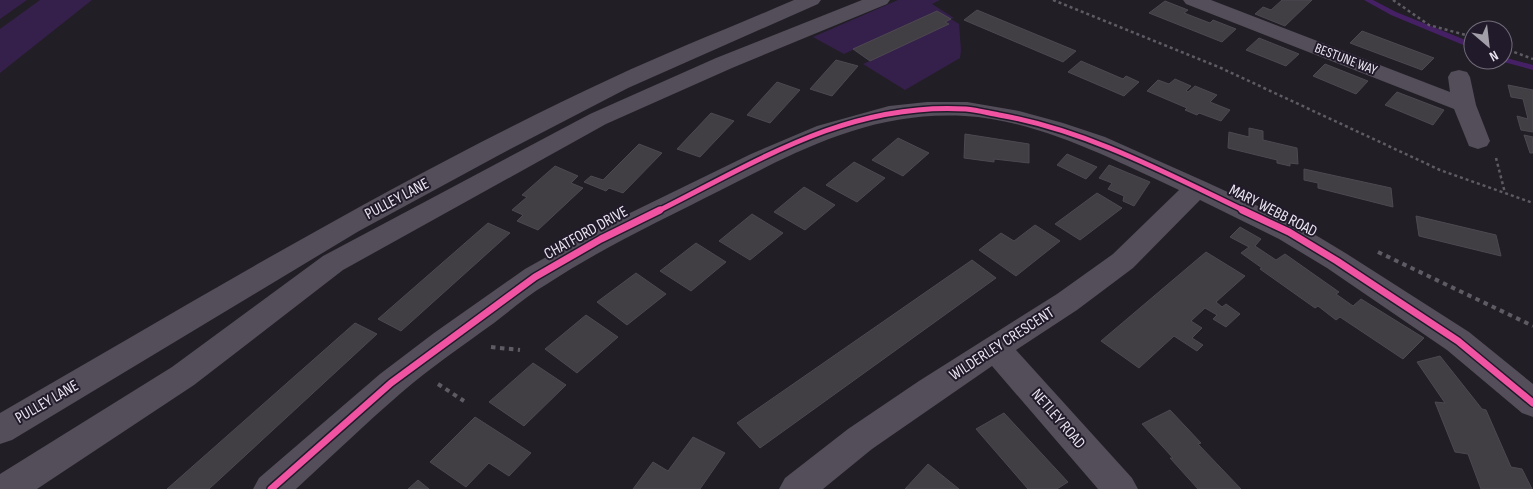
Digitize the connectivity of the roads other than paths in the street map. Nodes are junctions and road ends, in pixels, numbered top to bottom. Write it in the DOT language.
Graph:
graph roads {
  1 [pos="811,0"];
  2 [pos="880,0"];
  3 [pos="1205,2"];
  4 [pos="1460,77"];
  5 [pos="1464,105"];
  6 [pos="967,109"];
  7 [pos="1486,147"];
  8 [pos="1197,188"];
  9 [pos="996,348"];
  10 [pos="1533,403"];
  11 [pos="0,430"];
  12 [pos="7,489"];
  13 [pos="271,489"];
  14 [pos="797,489"];
  15 [pos="1120,489"];
  1 -- 11 [label="street, PULLEY LANE"];
  2 -- 12 [label="street"];
  3 -- 5 [label="street, BESTUNE WAY"];
  4 -- 5 [label="street"];
  5 -- 7 [label="street"];
  6 -- 8 [label="street, MARY WEBB ROAD"];
  6 -- 13 [label="street, CHATFORD DRIVE"];
  8 -- 9 [label="street, WILDERLEY CRESCENT"];
  8 -- 10 [label="street, MARY WEBB ROAD"];
  9 -- 14 [label="street, WILDERLEY CRESCENT"];
  9 -- 15 [label="street, NETLEY ROAD"];
}
